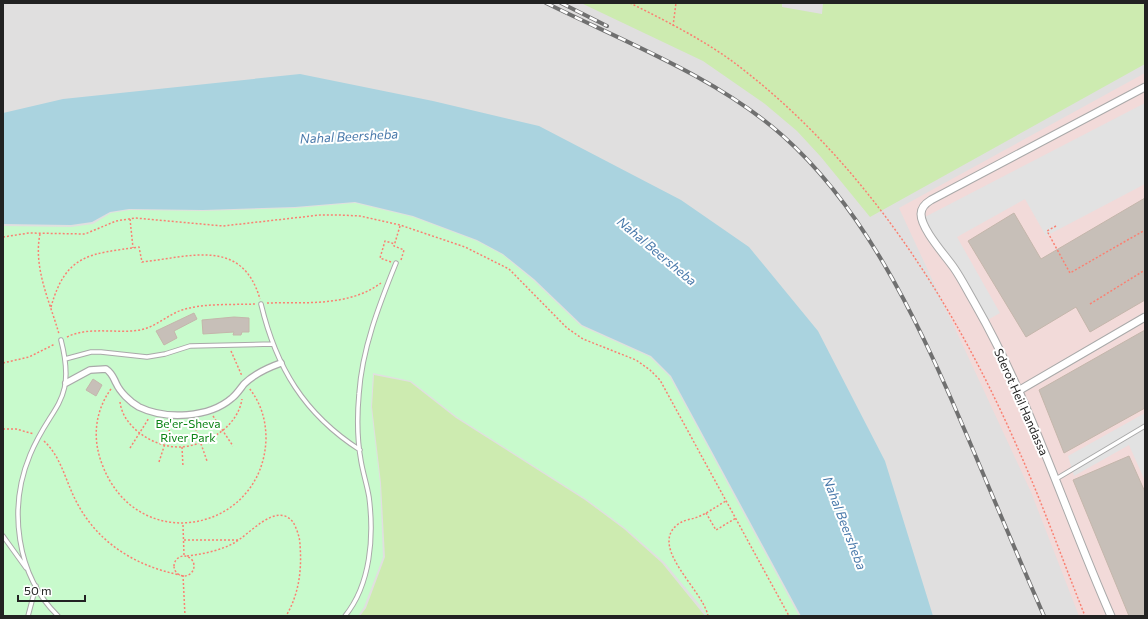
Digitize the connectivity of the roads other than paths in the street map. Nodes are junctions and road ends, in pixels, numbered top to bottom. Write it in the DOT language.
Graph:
graph roads {
  1 [pos="1145,87"];
  2 [pos="396,263"];
  3 [pos="261,304"];
  4 [pos="1145,317"];
  5 [pos="61,340"];
  6 [pos="273,344"];
  7 [pos="65,359"];
  8 [pos="281,363"];
  9 [pos="66,383"];
  10 [pos="1018,391"];
  11 [pos="1145,426"];
  12 [pos="360,450"];
  13 [pos="1056,479"];
  14 [pos="3,536"];
  15 [pos="28,571"];
  16 [pos="36,586"];
  17 [pos="28,616"];
  18 [pos="58,616"];
  19 [pos="345,616"];
  20 [pos="1111,616"];
  1 -- 10 [label="street, Sderot Heil Handassa"];
  2 -- 12 [label="lane"];
  3 -- 6 [label="lane"];
  4 -- 10 [label="street"];
  5 -- 7 [label="lane"];
  6 -- 7 [label="lane"];
  6 -- 8 [label="lane"];
  7 -- 9 [label="lane"];
  8 -- 9 [label="street"];
  8 -- 12 [label="lane"];
  9 -- 15 [label="lane"];
  10 -- 13 [label="street, Sderot Heil Handassa"];
  11 -- 13 [label="lane"];
  12 -- 19 [label="lane"];
  13 -- 20 [label="street, Sderot Heil Handassa"];
  14 -- 15 [label="lane"];
  15 -- 16 [label="lane"];
  16 -- 17 [label="lane"];
  16 -- 18 [label="lane"];
}
